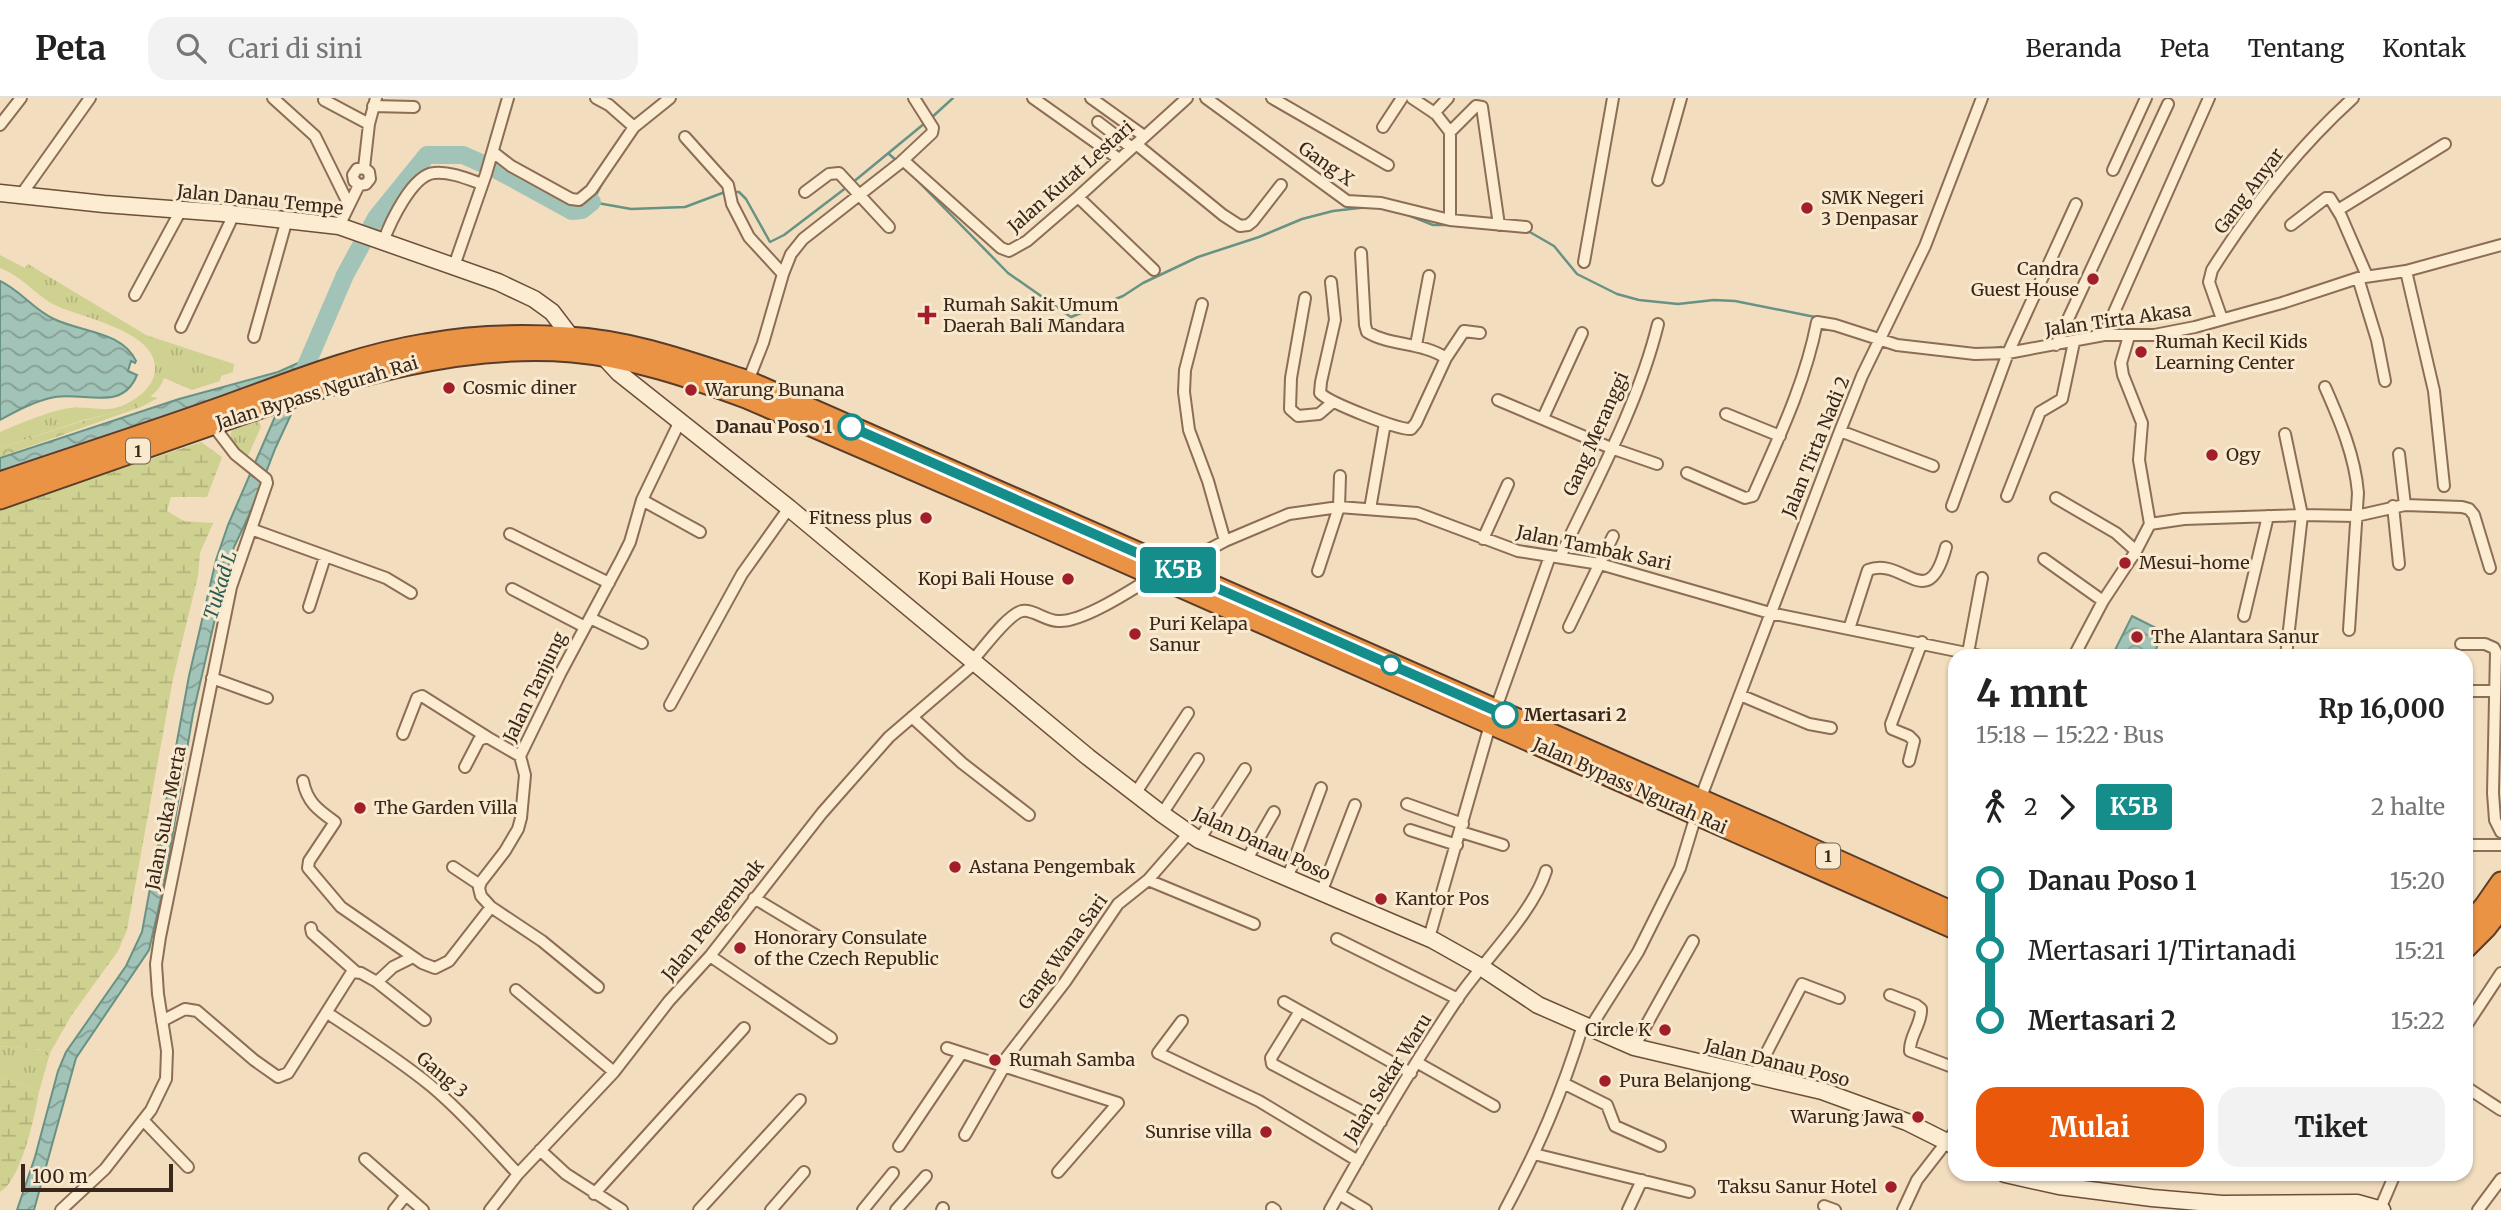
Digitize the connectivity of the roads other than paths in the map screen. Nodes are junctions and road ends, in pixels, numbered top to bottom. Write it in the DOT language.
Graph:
graph roads {
  1 [pos="22,98"];
  2 [pos="90,98"];
  3 [pos="273,98"];
  4 [pos="508,98"];
  5 [pos="596,98"];
  6 [pos="670,98"];
  7 [pos="914,98"];
  8 [pos="1033,98"];
  9 [pos="1091,98"];
  10 [pos="1186,98"];
  11 [pos="1206,98"];
  12 [pos="1272,98"];
  13 [pos="1402,98"];
  14 [pos="1412,98"];
  15 [pos="1448,98"];
  16 [pos="1613,98"];
  17 [pos="1681,98"];
  18 [pos="1982,98"];
  19 [pos="2146,98"];
  20 [pos="2209,98"];
  21 [pos="2353,98"];
  22 [pos="324,100"];
  23 [pos="374,102"];
  24 [pos="612,102"];
  25 [pos="2168,104"];
  26 [pos="414,107"];
  27 [pos="1107,110"];
  28 [pos="1434,113"];
  29 [pos="1098,122"];
  30 [pos="369,124"];
  31 [pos="0,125"];
  32 [pos="634,127"];
  33 [pos="1383,127"];
  34 [pos="1450,132"];
  35 [pos="1086,134"];
  36 [pos="685,137"];
  37 [pos="1137,143"];
  38 [pos="2445,144"];
  39 [pos="493,153"];
  40 [pos="1119,159"];
  41 [pos="899,164"];
  42 [pos="1388,165"];
  43 [pos="2113,170"];
  44 [pos="484,179"];
  45 [pos="1658,180"];
  46 [pos="1281,185"];
  47 [pos="805,192"];
  48 [pos="0,193"];
  49 [pos="857,193"];
  50 [pos="21,195"];
  51 [pos="1078,197"];
  52 [pos="2076,204"];
  53 [pos="349,205"];
  54 [pos="181,210"];
  55 [pos="2338,210"];
  56 [pos="234,214"];
  57 [pos="287,219"];
  58 [pos="1450,220"];
  59 [pos="1499,225"];
  60 [pos="2291,225"];
  61 [pos="889,227"];
  62 [pos="1526,227"];
  63 [pos="345,228"];
  64 [pos="381,241"];
  65 [pos="2501,245"];
  66 [pos="1361,253"];
  67 [pos="1584,262"];
  68 [pos="454,266"];
  69 [pos="1154,270"];
  70 [pos="2406,271"];
  71 [pos="783,274"];
  72 [pos="1429,276"];
  73 [pos="2362,277"];
  74 [pos="1332,282"];
  75 [pos="135,295"];
  76 [pos="1305,298"];
  77 [pos="1202,304"];
  78 [pos="2222,319"];
  79 [pos="1658,324"];
  80 [pos="181,327"];
  81 [pos="1480,333"];
  82 [pos="1581,333"];
  83 [pos="2104,335"];
  84 [pos="2129,336"];
  85 [pos="254,337"];
  86 [pos="571,337"];
  87 [pos="1880,340"];
  88 [pos="2074,342"];
  89 [pos="1416,345"];
  90 [pos="2056,345"];
  91 [pos="2008,353"];
  92 [pos="605,358"];
  93 [pos="1446,358"];
  94 [pos="650,368"];
  95 [pos="319,381"];
  96 [pos="748,381"];
  97 [pos="2385,382"];
  98 [pos="2325,387"];
  99 [pos="651,398"];
  100 [pos="1498,400"];
  101 [pos="1333,402"];
  102 [pos="246,405"];
  103 [pos="1726,414"];
  104 [pos="1543,418"];
  105 [pos="680,421"];
  106 [pos="1385,423"];
  107 [pos="212,425"];
  108 [pos="1840,431"];
  109 [pos="2285,434"];
  110 [pos="1780,436"];
  111 [pos="1611,448"];
  112 [pos="2399,454"];
  113 [pos="1657,464"];
  114 [pos="1933,466"];
  115 [pos="1687,473"];
  116 [pos="1340,476"];
  117 [pos="0,482"];
  118 [pos="23,482"];
  119 [pos="1508,484"];
  120 [pos="2444,486"];
  121 [pos="2007,496"];
  122 [pos="2056,498"];
  123 [pos="0,499"];
  124 [pos="642,500"];
  125 [pos="1952,506"];
  126 [pos="2399,506"];
  127 [pos="1339,507"];
  128 [pos="789,508"];
  129 [pos="1370,509"];
  130 [pos="2302,515"];
  131 [pos="2268,516"];
  132 [pos="2356,516"];
  133 [pos="2150,524"];
  134 [pos="1064,528"];
  135 [pos="251,529"];
  136 [pos="700,532"];
  137 [pos="510,534"];
  138 [pos="1613,536"];
  139 [pos="1483,539"];
  140 [pos="1224,541"];
  141 [pos="1946,547"];
  142 [pos="2136,551"];
  143 [pos="1555,556"];
  144 [pos="325,557"];
  145 [pos="2044,559"];
  146 [pos="1600,564"];
  147 [pos="2399,564"];
  148 [pos="1174,568"];
  149 [pos="2490,568"];
  150 [pos="1318,571"];
  151 [pos="1154,576"];
  152 [pos="1982,578"];
  153 [pos="609,583"];
  154 [pos="512,589"];
  155 [pos="411,593"];
  156 [pos="2103,601"];
  157 [pos="309,607"];
  158 [pos="1770,613"];
  159 [pos="2244,616"];
  160 [pos="587,622"];
  161 [pos="1569,627"];
  162 [pos="1849,629"];
  163 [pos="2349,630"];
  164 [pos="1922,642"];
  165 [pos="642,643"];
  166 [pos="2460,644"];
  167 [pos="1951,649"];
  168 [pos="1969,649"];
  169 [pos="2078,649"];
  170 [pos="2287,649"];
  171 [pos="974,662"];
  172 [pos="212,678"];
  173 [pos="2473,691"];
  174 [pos="2494,691"];
  175 [pos="1740,695"];
  176 [pos="267,698"];
  177 [pos="670,705"];
  178 [pos="1188,713"];
  179 [pos="912,717"];
  180 [pos="1493,718"];
  181 [pos="1831,728"];
  182 [pos="403,734"];
  183 [pos="486,737"];
  184 [pos="520,756"];
  185 [pos="1198,759"];
  186 [pos="1909,761"];
  187 [pos="465,767"];
  188 [pos="1245,769"];
  189 [pos="303,781"];
  190 [pos="1321,788"];
  191 [pos="1135,794"];
  192 [pos="1407,804"];
  193 [pos="1355,806"];
  194 [pos="1699,807"];
  195 [pos="1274,812"];
  196 [pos="1161,814"];
  197 [pos="1029,815"];
  198 [pos="1462,828"];
  199 [pos="1410,830"];
  200 [pos="2501,832"];
  201 [pos="1194,836"];
  202 [pos="1457,845"];
  203 [pos="1503,845"];
  204 [pos="2473,845"];
  205 [pos="2501,845"];
  206 [pos="1246,861"];
  207 [pos="453,867"];
  208 [pos="1546,871"];
  209 [pos="1287,879"];
  210 [pos="1148,880"];
  211 [pos="2501,881"];
  212 [pos="480,885"];
  213 [pos="1321,893"];
  214 [pos="754,898"];
  215 [pos="491,907"];
  216 [pos="2501,909"];
  217 [pos="1948,910"];
  218 [pos="2473,920"];
  219 [pos="1254,924"];
  220 [pos="1948,926"];
  221 [pos="311,928"];
  222 [pos="817,936"];
  223 [pos="1429,938"];
  224 [pos="1337,939"];
  225 [pos="1693,941"];
  226 [pos="2473,941"];
  227 [pos="710,956"];
  228 [pos="413,957"];
  229 [pos="1481,967"];
  230 [pos="356,971"];
  231 [pos="2501,973"];
  232 [pos="377,982"];
  233 [pos="598,987"];
  234 [pos="516,990"];
  235 [pos="1891,995"];
  236 [pos="1839,998"];
  237 [pos="1458,999"];
  238 [pos="1284,1002"];
  239 [pos="1300,1011"];
  240 [pos="2473,1015"];
  241 [pos="332,1016"];
  242 [pos="425,1020"];
  243 [pos="162,1021"];
  244 [pos="1181,1021"];
  245 [pos="1586,1027"];
  246 [pos="744,1028"];
  247 [pos="831,1038"];
  248 [pos="1634,1047"];
  249 [pos="947,1048"];
  250 [pos="961,1054"];
  251 [pos="1418,1063"];
  252 [pos="1948,1065"];
  253 [pos="1002,1067"];
  254 [pos="614,1072"];
  255 [pos="1411,1073"];
  256 [pos="1755,1075"];
  257 [pos="1565,1084"];
  258 [pos="2473,1092"];
  259 [pos="800,1100"];
  260 [pos="1493,1106"];
  261 [pos="2501,1110"];
  262 [pos="143,1120"];
  263 [pos="1381,1122"];
  264 [pos="965,1135"];
  265 [pos="1948,1137"];
  266 [pos="1948,1144"];
  267 [pos="899,1146"];
  268 [pos="1660,1146"];
  269 [pos="540,1150"];
  270 [pos="1534,1154"];
  271 [pos="365,1158"];
  272 [pos="1357,1161"];
  273 [pos="188,1167"];
  274 [pos="804,1172"];
  275 [pos="1058,1172"];
  276 [pos="893,1173"];
  277 [pos="518,1174"];
  278 [pos="926,1176"];
  279 [pos="1642,1180"];
  280 [pos="2501,1180"];
  281 [pos="2038,1181"];
  282 [pos="2392,1181"];
  283 [pos="1689,1192"];
  284 [pos="1339,1194"];
  285 [pos="406,1195"];
  286 [pos="598,1201"];
  287 [pos="1824,1206"];
  288 [pos="2355,1207"];
  289 [pos="2381,1209"];
  290 [pos="61,1210"];
  291 [pos="394,1210"];
  292 [pos="423,1210"];
  293 [pos="490,1210"];
  294 [pos="622,1210"];
  295 [pos="699,1210"];
  296 [pos="771,1210"];
  297 [pos="863,1210"];
  298 [pos="896,1210"];
  299 [pos="1330,1210"];
  300 [pos="1366,1210"];
  301 [pos="1505,1210"];
  302 [pos="1628,1210"];
  303 [pos="1835,1210"];
  304 [pos="1903,1210"];
  305 [pos="2478,1210"];
  1 -- 31 [label="street"];
  2 -- 50 [label="street"];
  3 -- 53 [label="street"];
  4 -- 39 [label="street"];
  5 -- 24 [label="street"];
  6 -- 32 [label="street"];
  7 -- 41 [label="street"];
  8 -- 35 [label="street"];
  9 -- 27 [label="street"];
  10 -- 37 [label="street, Jalan Kutat Lestari"];
  11 -- 58 [label="street, Gang X"];
  12 -- 42 [label="street"];
  13 -- 33 [label="street"];
  14 -- 28 [label="street"];
  15 -- 28 [label="street"];
  16 -- 67 [label="street"];
  17 -- 45 [label="street"];
  18 -- 87 [label="street, Jalan Tirta Nadi 2"];
  19 -- 43 [label="street"];
  20 -- 83 [label="street"];
  21 -- 78 [label="street, Gang Anyar"];
  22 -- 30 [label="street"];
  23 -- 26 [label="street"];
  23 -- 30 [label="street"];
  24 -- 32 [label="street"];
  25 -- 90 [label="street"];
  27 -- 29 [label="street"];
  27 -- 37 [label="street"];
  28 -- 34 [label="street"];
  29 -- 35 [label="street"];
  29 -- 37 [label="street"];
  30 -- 53 [label="street"];
  32 -- 39 [label="street"];
  34 -- 58 [label="street"];
  34 -- 59 [label="street"];
  35 -- 40 [label="street"];
  36 -- 71 [label="street"];
  37 -- 40 [label="street, Jalan Kutat Lestari"];
  37 -- 46 [label="street"];
  38 -- 55 [label="street"];
  39 -- 44 [label="street"];
  40 -- 51 [label="street, Jalan Kutat Lestari"];
  41 -- 49 [label="street"];
  41 -- 51 [label="street, Jalan Kutat Lestari"];
  44 -- 64 [label="street"];
  44 -- 68 [label="street"];
  47 -- 49 [label="street"];
  48 -- 50 [label="street, Jalan Danau Tempe"];
  49 -- 61 [label="street"];
  49 -- 71 [label="street"];
  50 -- 54 [label="street, Jalan Danau Tempe"];
  51 -- 69 [label="street"];
  52 -- 91 [label="street"];
  53 -- 63 [label="street"];
  54 -- 56 [label="street, Jalan Danau Tempe"];
  54 -- 75 [label="street"];
  55 -- 60 [label="street"];
  55 -- 73 [label="street"];
  56 -- 57 [label="street, Jalan Danau Tempe"];
  56 -- 80 [label="street"];
  57 -- 63 [label="street, Jalan Danau Tempe"];
  57 -- 85 [label="street"];
  58 -- 59 [label="street, Gang X"];
  59 -- 62 [label="street, Gang X"];
  63 -- 64 [label="street, Jalan Danau Tempe"];
  64 -- 68 [label="street, Jalan Danau Tempe"];
  65 -- 70 [label="street, Jalan Tirta Akasa"];
  66 -- 89 [label="street"];
  68 -- 86 [label="street, Jalan Danau Tempe"];
  70 -- 73 [label="street, Jalan Tirta Akasa"];
  70 -- 120 [label="street"];
  71 -- 96 [label="street"];
  72 -- 89 [label="street"];
  73 -- 78 [label="street, Jalan Tirta Akasa"];
  73 -- 97 [label="street"];
  74 -- 101 [label="street"];
  76 -- 101 [label="street"];
  77 -- 140 [label="street"];
  78 -- 84 [label="street, Jalan Tirta Akasa"];
  79 -- 111 [label="street, Gang Meranggi"];
  81 -- 93 [label="street"];
  82 -- 104 [label="street"];
  83 -- 84 [label="street, Jalan Tirta Akasa"];
  83 -- 88 [label="street, Jalan Tirta Akasa"];
  84 -- 133 [label="street"];
  86 -- 95 [label="highway, Jalan Bypass Ngurah Rai / 1"];
  86 -- 96 [label="highway, Jalan Bypass Ngurah Rai / 1"];
  87 -- 91 [label="street, Jalan Tirta Akasa"];
  87 -- 108 [label="street, Jalan Tirta Nadi 2"];
  87 -- 110 [label="street, Jalan Tirta Akasa"];
  88 -- 90 [label="street, Jalan Tirta Akasa"];
  88 -- 121 [label="street"];
  89 -- 93 [label="street"];
  90 -- 91 [label="street, Jalan Tirta Akasa"];
  91 -- 125 [label="street"];
  92 -- 94 [label="highway, Jalan Bypass Ngurah Rai / 1"];
  92 -- 95 [label="highway, Jalan Bypass Ngurah Rai / 1"];
  92 -- 99 [label="street, Jalan Danau Poso"];
  93 -- 106 [label="street"];
  94 -- 99 [label="street"];
  94 -- 134 [label="highway, Jalan Bypass Ngurah Rai / 1"];
  95 -- 102 [label="highway, Jalan Bypass Ngurah Rai / 1"];
  96 -- 134 [label="highway, Jalan Bypass Ngurah Rai / 1"];
  98 -- 132 [label="street"];
  99 -- 105 [label="street, Jalan Danau Poso"];
  100 -- 104 [label="street"];
  101 -- 106 [label="street"];
  102 -- 107 [label="highway, Jalan Bypass Ngurah Rai / 1"];
  102 -- 118 [label="highway, Jalan Bypass Ngurah Rai / 1"];
  103 -- 110 [label="street"];
  104 -- 111 [label="street"];
  105 -- 124 [label="street, Jalan Tanjung"];
  105 -- 128 [label="street, Jalan Danau Poso"];
  106 -- 129 [label="street"];
  107 -- 118 [label="highway, Jalan Bypass Ngurah Rai / 1"];
  107 -- 135 [label="street, Jalan Suka Merta"];
  108 -- 114 [label="street"];
  108 -- 158 [label="street, Jalan Tirta Nadi 2"];
  109 -- 130 [label="street"];
  110 -- 115 [label="street"];
  111 -- 113 [label="street"];
  111 -- 143 [label="street, Gang Meranggi"];
  112 -- 126 [label="street"];
  116 -- 127 [label="street"];
  117 -- 118 [label="highway, Jalan Bypass Ngurah Rai / 1"];
  118 -- 123 [label="highway, Jalan Bypass Ngurah Rai / 1"];
  119 -- 139 [label="street"];
  122 -- 142 [label="street"];
  124 -- 136 [label="street"];
  124 -- 153 [label="street, Jalan Tanjung"];
  126 -- 132 [label="street"];
  126 -- 147 [label="street"];
  126 -- 149 [label="street"];
  127 -- 129 [label="street, Jalan Tambak Sari"];
  127 -- 140 [label="street, Jalan Tambak Sari"];
  127 -- 150 [label="street"];
  128 -- 171 [label="street, Jalan Danau Poso"];
  128 -- 177 [label="street"];
  129 -- 139 [label="street, Jalan Tambak Sari"];
  130 -- 131 [label="street"];
  130 -- 132 [label="street"];
  130 -- 170 [label="street"];
  131 -- 133 [label="street"];
  131 -- 159 [label="street"];
  132 -- 163 [label="street"];
  133 -- 142 [label="street"];
  134 -- 148 [label="highway, Jalan Bypass Ngurah Rai / 1"];
  134 -- 151 [label="highway, Jalan Bypass Ngurah Rai / 1"];
  135 -- 144 [label="street"];
  135 -- 172 [label="street, Jalan Suka Merta"];
  137 -- 153 [label="street"];
  138 -- 146 [label="street"];
  139 -- 143 [label="street, Jalan Tambak Sari"];
  140 -- 148 [label="street, Jalan Tambak Sari"];
  141 -- 162 [label="street"];
  142 -- 156 [label="street"];
  143 -- 146 [label="street, Jalan Tambak Sari"];
  143 -- 180 [label="street, Gang Meranggi"];
  144 -- 155 [label="street"];
  144 -- 157 [label="street"];
  145 -- 156 [label="street"];
  146 -- 158 [label="street, Jalan Tambak Sari"];
  146 -- 161 [label="street"];
  148 -- 180 [label="highway, Jalan Bypass Ngurah Rai / 1"];
  151 -- 171 [label="street, Jalan Pengembak"];
  151 -- 180 [label="highway, Jalan Bypass Ngurah Rai / 1"];
  152 -- 168 [label="street"];
  153 -- 160 [label="street, Jalan Tanjung"];
  154 -- 160 [label="street"];
  156 -- 169 [label="street"];
  158 -- 162 [label="street, Jalan Tambak Sari"];
  158 -- 175 [label="street, Jalan Tirta Nadi 2"];
  160 -- 165 [label="street"];
  160 -- 184 [label="street, Jalan Tanjung"];
  162 -- 164 [label="street, Jalan Tambak Sari"];
  164 -- 167 [label="street, Jalan Tambak Sari"];
  164 -- 186 [label="street"];
  166 -- 174 [label="street"];
  171 -- 179 [label="street, Jalan Pengembak"];
  171 -- 191 [label="street, Jalan Danau Poso"];
  172 -- 176 [label="street"];
  172 -- 243 [label="street, Jalan Suka Merta"];
  173 -- 174 [label="street"];
  174 -- 200 [label="street"];
  175 -- 181 [label="street"];
  175 -- 194 [label="street, Jalan Tirta Nadi 2"];
  178 -- 191 [label="street"];
  179 -- 197 [label="street"];
  179 -- 214 [label="street, Jalan Pengembak"];
  180 -- 194 [label="highway, Jalan Bypass Ngurah Rai / 1"];
  180 -- 198 [label="street, Gang Meranggi"];
  182 -- 183 [label="street"];
  183 -- 184 [label="street"];
  183 -- 187 [label="street"];
  184 -- 212 [label="street, Jalan Tanjung"];
  185 -- 196 [label="street"];
  188 -- 201 [label="street, Gang Wana Sari"];
  189 -- 228 [label="street"];
  190 -- 209 [label="street"];
  191 -- 196 [label="street, Jalan Danau Poso"];
  192 -- 198 [label="street"];
  193 -- 213 [label="street"];
  194 -- 217 [label="highway, Jalan Bypass Ngurah Rai / 1"];
  194 -- 220 [label="highway, Jalan Bypass Ngurah Rai / 1"];
  194 -- 245 [label="street, Jalan Tirta Nadi 2"];
  195 -- 206 [label="street"];
  196 -- 201 [label="street, Jalan Danau Poso"];
  198 -- 202 [label="street, Gang Meranggi"];
  198 -- 203 [label="street"];
  199 -- 202 [label="street"];
  201 -- 206 [label="street, Jalan Danau Poso"];
  201 -- 210 [label="street, Gang Wana Sari"];
  202 -- 223 [label="street, Gang Meranggi"];
  204 -- 205 [label="street"];
  206 -- 209 [label="street, Jalan Danau Poso"];
  207 -- 212 [label="street"];
  208 -- 229 [label="street, Jalan Sekar Waru"];
  209 -- 213 [label="street, Jalan Danau Poso"];
  210 -- 219 [label="street"];
  210 -- 253 [label="street, Gang Wana Sari"];
  211 -- 218 [label="highway"];
  212 -- 215 [label="street"];
  213 -- 223 [label="street, Jalan Danau Poso"];
  214 -- 222 [label="street"];
  214 -- 227 [label="street, Jalan Pengembak"];
  215 -- 228 [label="street"];
  215 -- 233 [label="street"];
  216 -- 226 [label="highway"];
  221 -- 230 [label="street"];
  223 -- 229 [label="street, Jalan Danau Poso"];
  224 -- 237 [label="street"];
  225 -- 248 [label="street"];
  227 -- 247 [label="street"];
  227 -- 254 [label="street, Jalan Pengembak"];
  228 -- 232 [label="street"];
  229 -- 237 [label="street, Jalan Sekar Waru"];
  229 -- 245 [label="street, Jalan Danau Poso"];
  230 -- 232 [label="street"];
  230 -- 243 [label="street"];
  231 -- 240 [label="street"];
  232 -- 242 [label="street"];
  234 -- 254 [label="street"];
  235 -- 252 [label="street"];
  236 -- 256 [label="street"];
  237 -- 251 [label="street, Jalan Sekar Waru"];
  238 -- 239 [label="street"];
  239 -- 255 [label="street"];
  239 -- 263 [label="street"];
  241 -- 277 [label="street, Gang 3"];
  243 -- 262 [label="street, Jalan Suka Merta"];
  244 -- 272 [label="street"];
  245 -- 248 [label="street, Jalan Danau Poso"];
  245 -- 257 [label="street, Jalan Tirta Nadi 2"];
  246 -- 286 [label="street"];
  248 -- 256 [label="street, Jalan Danau Poso"];
  249 -- 250 [label="street"];
  250 -- 253 [label="street"];
  250 -- 267 [label="street"];
  251 -- 255 [label="street, Jalan Sekar Waru"];
  251 -- 260 [label="street"];
  253 -- 264 [label="street, Gang Wana Sari"];
  253 -- 275 [label="street"];
  254 -- 269 [label="street, Jalan Pengembak"];
  255 -- 263 [label="street, Jalan Sekar Waru"];
  256 -- 265 [label="street, Jalan Danau Poso"];
  257 -- 268 [label="street"];
  257 -- 270 [label="street, Jalan Tirta Nadi 2"];
  258 -- 261 [label="street"];
  259 -- 295 [label="street"];
  262 -- 273 [label="street"];
  262 -- 290 [label="street, Jalan Suka Merta"];
  263 -- 272 [label="street, Jalan Sekar Waru"];
  266 -- 304 [label="street"];
  269 -- 277 [label="street, Jalan Pengembak"];
  269 -- 286 [label="street"];
  270 -- 279 [label="street"];
  270 -- 301 [label="street, Jalan Tirta Nadi 2"];
  271 -- 285 [label="street"];
  272 -- 284 [label="street, Jalan Sekar Waru"];
  274 -- 296 [label="street"];
  276 -- 297 [label="street"];
  277 -- 293 [label="street, Jalan Pengembak"];
  278 -- 298 [label="street"];
  279 -- 283 [label="street"];
  279 -- 302 [label="street"];
  280 -- 305 [label="street"];
  281 -- 288 [label="street"];
  282 -- 289 [label="street"];
  284 -- 299 [label="street, Jalan Sekar Waru"];
  284 -- 300 [label="street"];
  285 -- 291 [label="street"];
  285 -- 292 [label="street"];
  286 -- 294 [label="street"];
  287 -- 303 [label="street"];
  288 -- 289 [label="street"];
}
